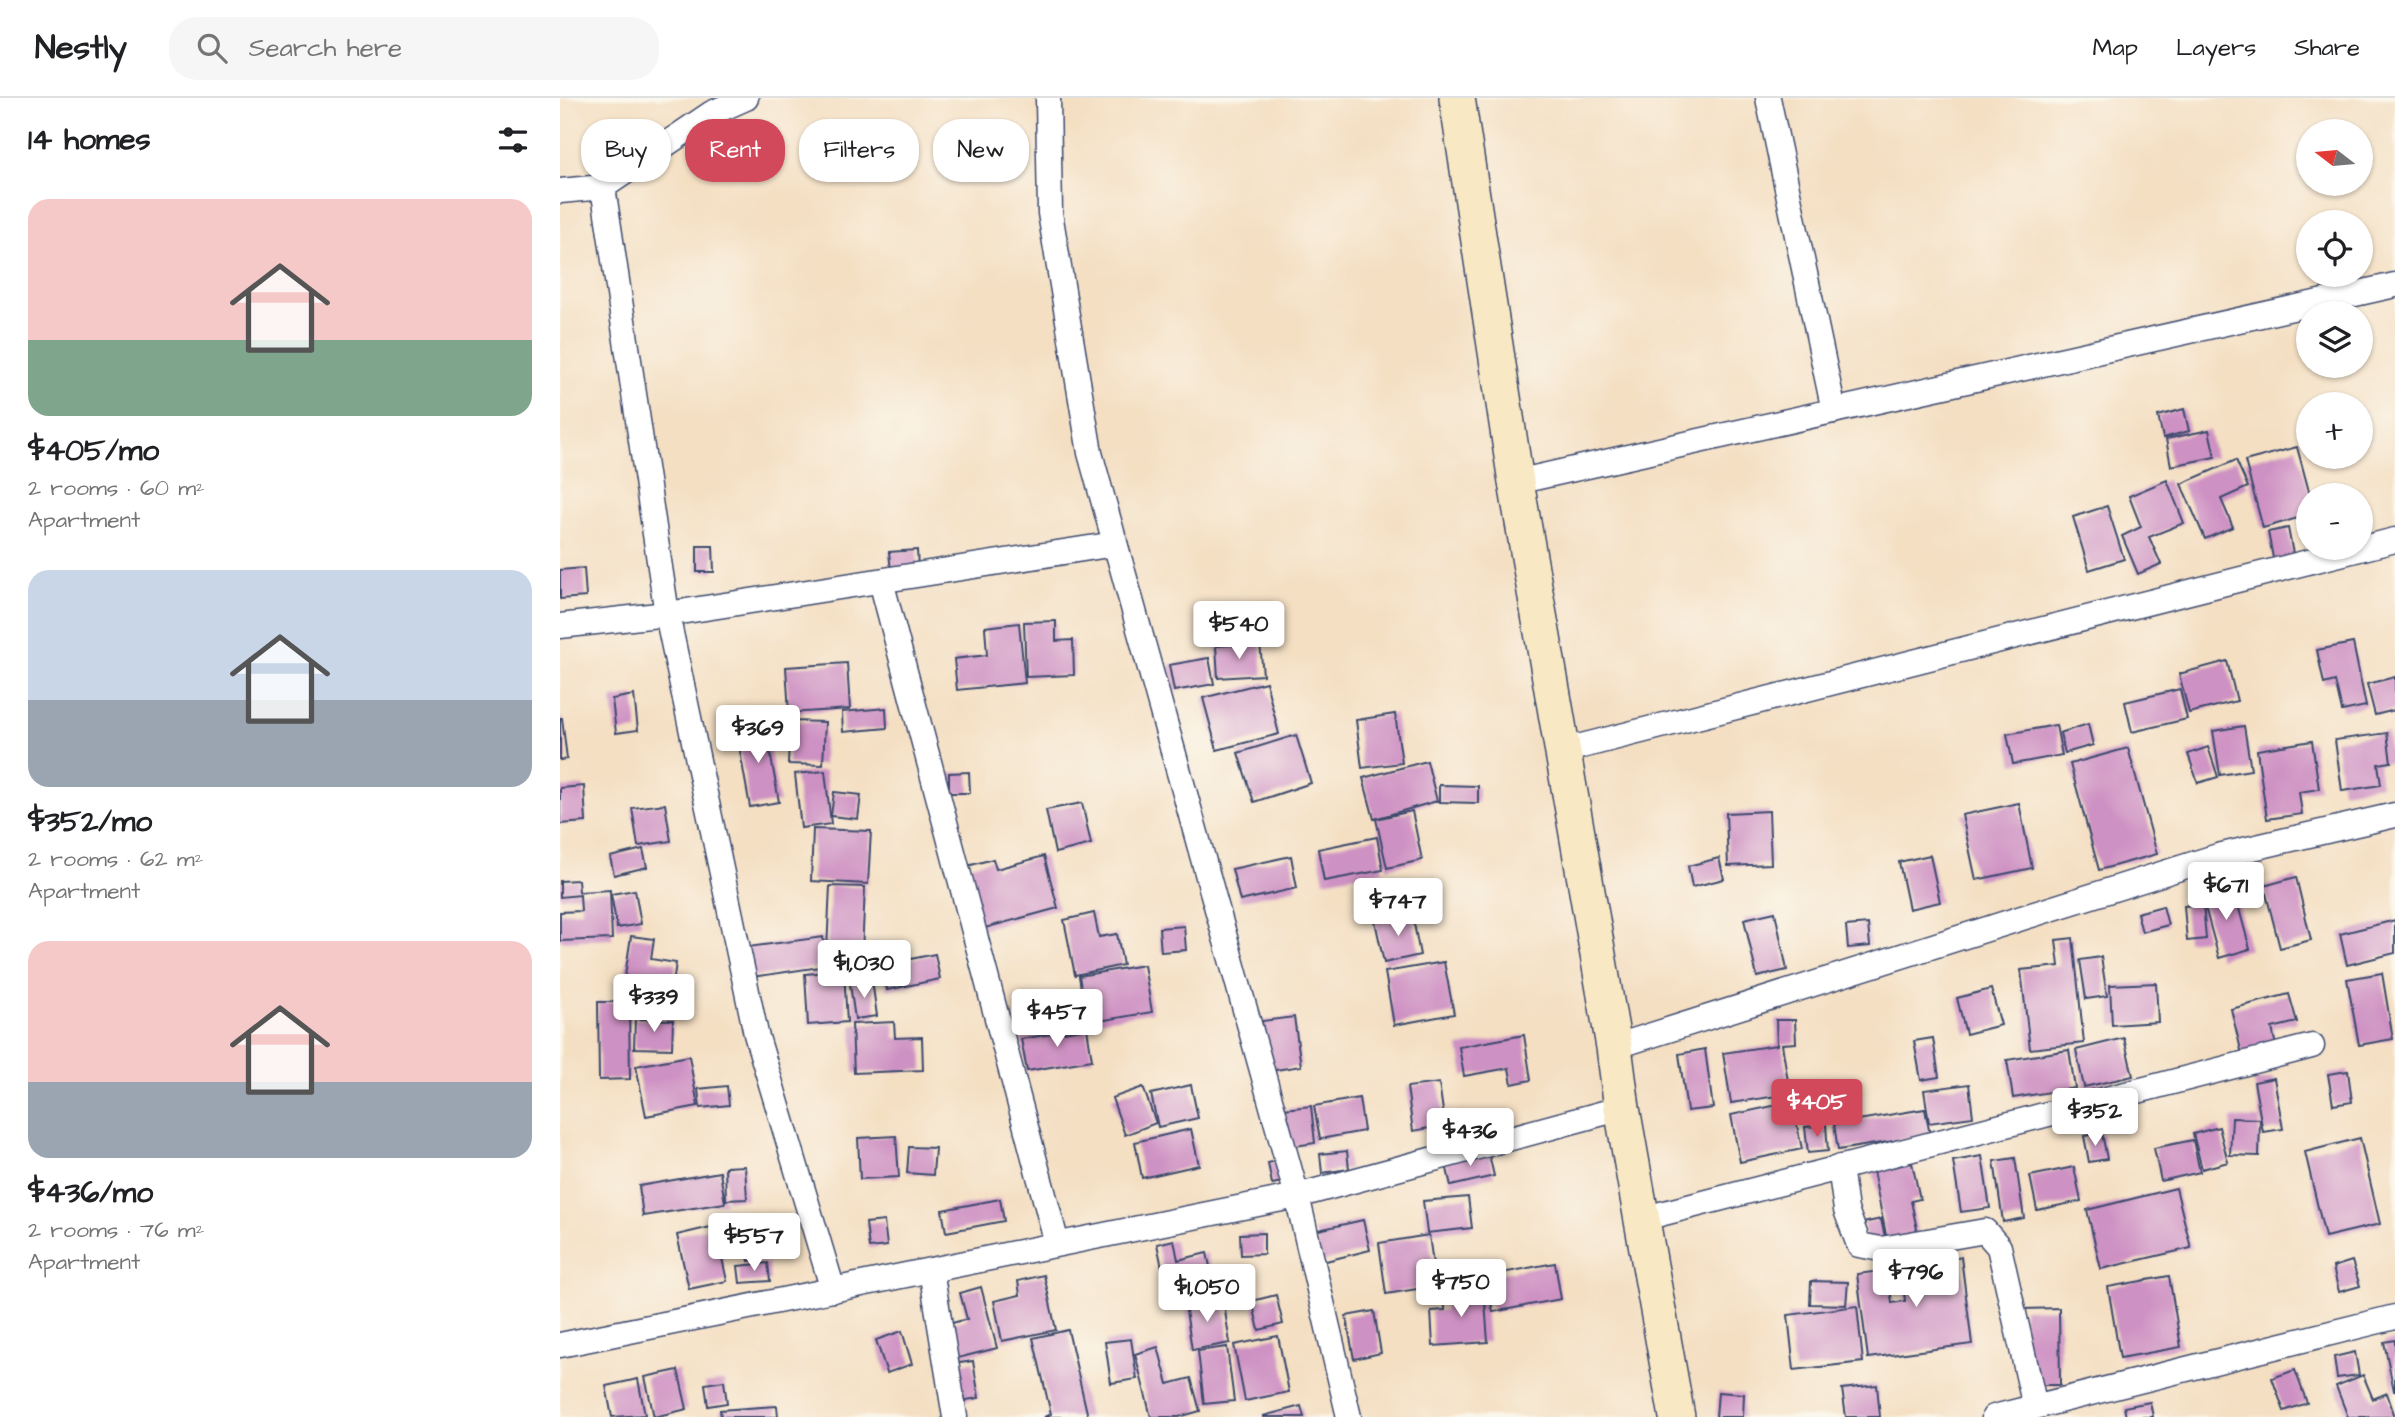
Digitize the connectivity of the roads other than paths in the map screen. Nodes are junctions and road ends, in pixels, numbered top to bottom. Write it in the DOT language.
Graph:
graph roads {
  1 [pos="746,98"];
  2 [pos="1048,98"];
  3 [pos="1457,98"];
  4 [pos="1768,98"];
  5 [pos="603,187"];
  6 [pos="560,191"];
  7 [pos="2395,285"];
  8 [pos="1834,411"];
  9 [pos="1516,482"];
  10 [pos="2395,540"];
  11 [pos="1115,544"];
  12 [pos="881,581"];
  13 [pos="667,614"];
  14 [pos="560,626"];
  15 [pos="1562,751"];
  16 [pos="2395,815"];
  17 [pos="2312,1046"];
  18 [pos="1614,1047"];
  19 [pos="1622,1108"];
  20 [pos="1840,1167"];
  21 [pos="1297,1196"];
  22 [pos="1641,1219"];
  23 [pos="1057,1244"];
  24 [pos="931,1270"];
  25 [pos="834,1290"];
  26 [pos="2395,1317"];
  27 [pos="560,1345"];
  28 [pos="2035,1407"];
  29 [pos="955,1417"];
  30 [pos="1349,1417"];
  31 [pos="1677,1417"];
  32 [pos="1994,1417"];
  1 -- 5 [label="street"];
  2 -- 11 [label="street"];
  3 -- 9 [label="main road"];
  4 -- 8 [label="street"];
  5 -- 6 [label="street"];
  5 -- 13 [label="street"];
  7 -- 8 [label="street"];
  8 -- 9 [label="street"];
  9 -- 15 [label="main road"];
  10 -- 15 [label="street"];
  11 -- 12 [label="street"];
  11 -- 21 [label="street"];
  12 -- 13 [label="street"];
  12 -- 23 [label="street"];
  13 -- 14 [label="street"];
  13 -- 25 [label="street"];
  15 -- 18 [label="main road"];
  16 -- 18 [label="street"];
  17 -- 20 [label="street"];
  18 -- 19 [label="main road"];
  19 -- 21 [label="street"];
  19 -- 22 [label="main road"];
  20 -- 22 [label="street"];
  20 -- 28 [label="street"];
  21 -- 23 [label="street"];
  21 -- 30 [label="street"];
  22 -- 31 [label="main road"];
  23 -- 24 [label="street"];
  24 -- 25 [label="street"];
  24 -- 29 [label="street"];
  25 -- 27 [label="street"];
  26 -- 28 [label="street"];
  28 -- 32 [label="street"];
}
